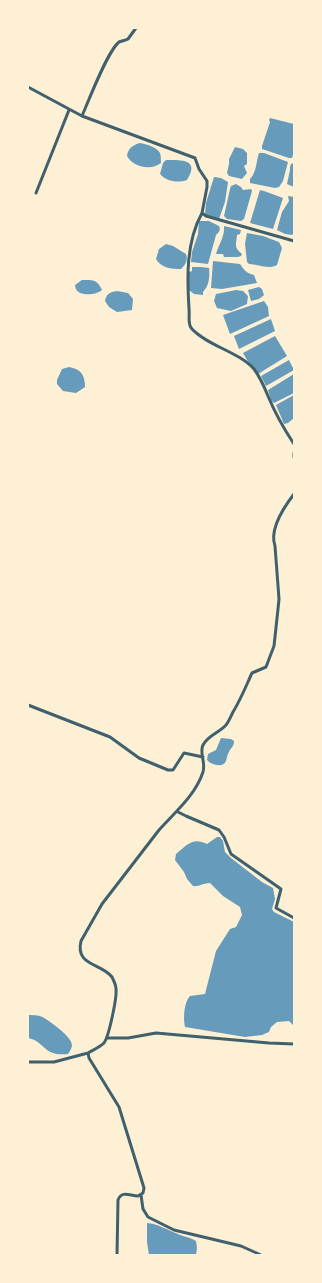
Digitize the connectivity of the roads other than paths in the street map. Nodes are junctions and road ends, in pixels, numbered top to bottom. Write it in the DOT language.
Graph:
graph roads {
  1 [pos="136,28"];
  2 [pos="28,87"];
  3 [pos="69,110"];
  4 [pos="82,116"];
  5 [pos="36,193"];
  6 [pos="202,213"];
  7 [pos="294,241"];
  8 [pos="294,444"];
  9 [pos="294,453"];
  10 [pos="294,457"];
  11 [pos="294,494"];
  12 [pos="28,704"];
  13 [pos="203,757"];
  14 [pos="178,812"];
  15 [pos="294,918"];
  16 [pos="106,1038"];
  17 [pos="294,1044"];
  18 [pos="88,1053"];
  19 [pos="28,1062"];
  20 [pos="142,1195"];
  21 [pos="117,1255"];
  22 [pos="261,1255"];
  1 -- 4 [label="street"];
  2 -- 3 [label="street"];
  3 -- 4 [label="street"];
  3 -- 5 [label="street"];
  4 -- 6 [label="street"];
  6 -- 7 [label="street"];
  6 -- 8 [label="street"];
  9 -- 10 [label="street"];
  11 -- 13 [label="street"];
  12 -- 13 [label="street"];
  13 -- 14 [label="street"];
  14 -- 15 [label="street"];
  14 -- 16 [label="street"];
  16 -- 17 [label="street"];
  16 -- 18 [label="street"];
  18 -- 19 [label="street"];
  18 -- 20 [label="street"];
  20 -- 21 [label="street"];
  20 -- 22 [label="street"];
}
